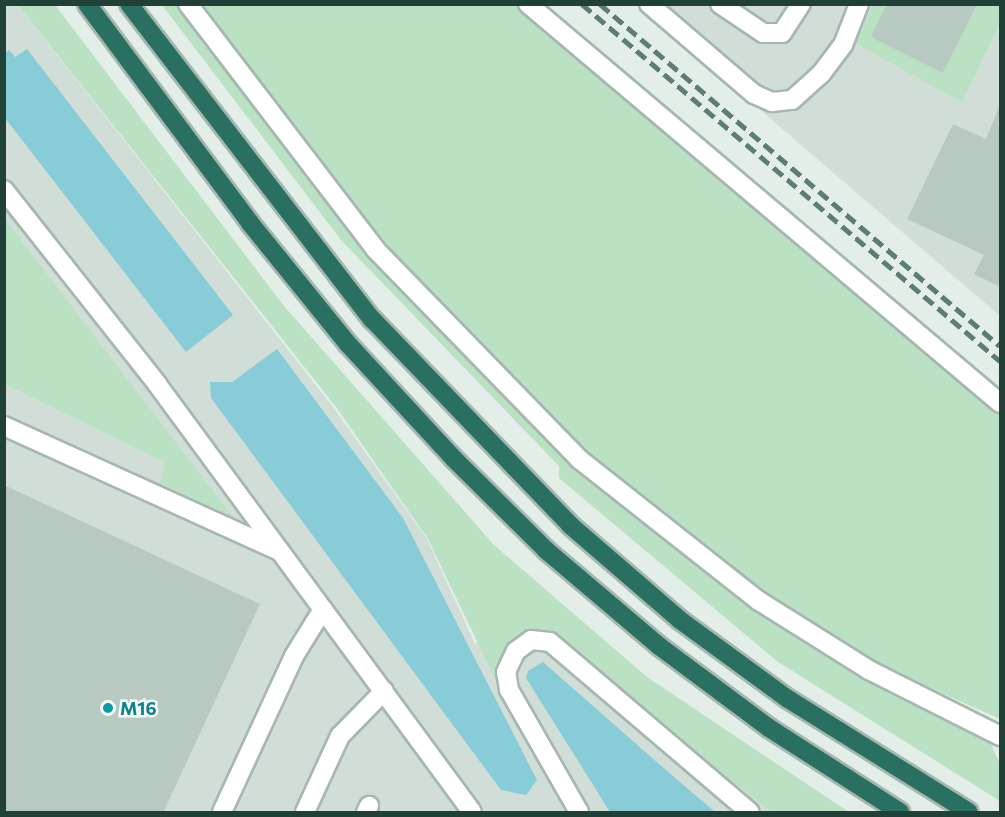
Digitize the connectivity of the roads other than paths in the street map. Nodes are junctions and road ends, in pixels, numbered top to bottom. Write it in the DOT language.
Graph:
graph roads {
  1 [pos="87,4"];
  2 [pos="129,4"];
  3 [pos="188,4"];
  4 [pos="528,4"];
  5 [pos="649,4"];
  6 [pos="720,4"];
  7 [pos="801,4"];
  8 [pos="859,4"];
  9 [pos="4,190"];
  10 [pos="1000,403"];
  11 [pos="4,426"];
  12 [pos="280,551"];
  13 [pos="323,609"];
  14 [pos="384,691"];
  15 [pos="1000,736"];
  16 [pos="222,813"];
  17 [pos="305,813"];
  18 [pos="472,813"];
  19 [pos="579,813"];
  20 [pos="750,813"];
  21 [pos="900,813"];
  22 [pos="969,813"];
  1 -- 21 [label="highway"];
  2 -- 22 [label="highway"];
  3 -- 15 [label="street"];
  4 -- 10 [label="street"];
  5 -- 8 [label="street"];
  6 -- 7 [label="street"];
  9 -- 12 [label="street"];
  11 -- 12 [label="street"];
  12 -- 13 [label="street"];
  13 -- 14 [label="street"];
  13 -- 16 [label="street"];
  14 -- 17 [label="street"];
  14 -- 18 [label="street"];
  19 -- 20 [label="street"];
}
